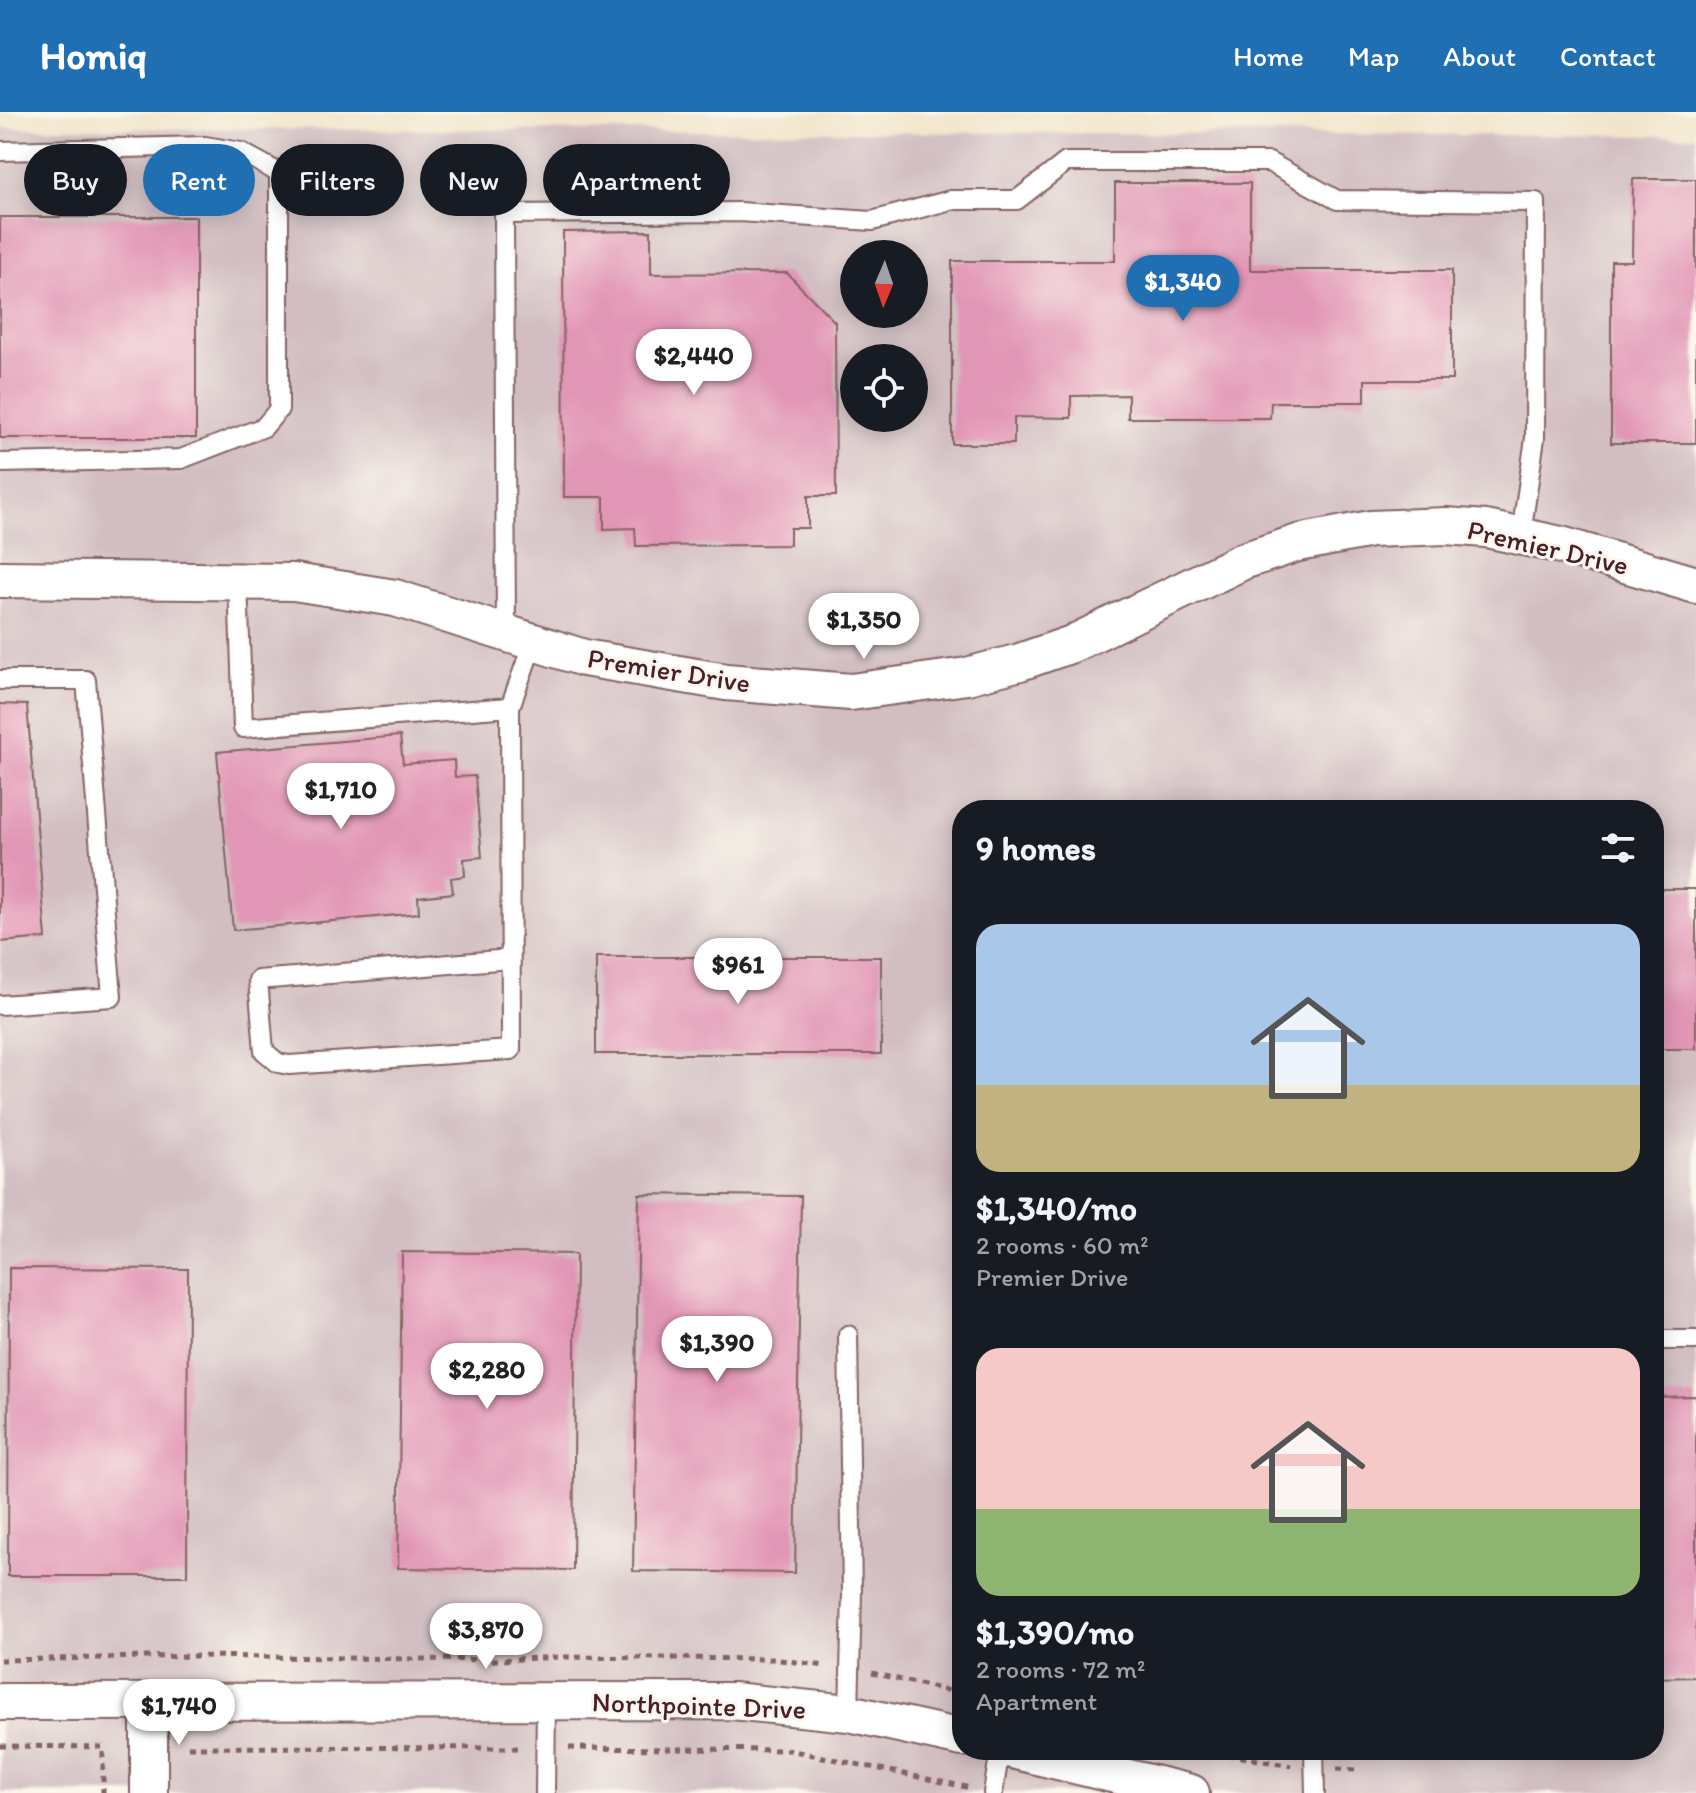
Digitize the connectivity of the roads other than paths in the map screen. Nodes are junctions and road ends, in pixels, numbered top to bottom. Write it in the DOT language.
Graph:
graph roads {
  1 [pos="0,151"];
  2 [pos="0,463"];
  3 [pos="1521,535"];
  4 [pos="0,579"];
  5 [pos="238,579"];
  6 [pos="1696,585"];
  7 [pos="519,638"];
  8 [pos="0,680"];
  9 [pos="510,707"];
  10 [pos="510,959"];
  11 [pos="0,1005"];
  12 [pos="848,1335"];
  13 [pos="1664,1340"];
  14 [pos="1696,1340"];
  15 [pos="149,1701"];
  16 [pos="546,1701"];
  17 [pos="0,1702"];
  18 [pos="849,1713"];
  19 [pos="952,1736"];
  20 [pos="998,1760"];
  21 [pos="1054,1760"];
  22 [pos="1314,1760"];
  23 [pos="149,1793"];
  24 [pos="545,1793"];
  25 [pos="993,1793"];
  26 [pos="1191,1793"];
  27 [pos="1315,1793"];
  1 -- 2 [label="lane"];
  3 -- 6 [label="street, Premier Drive"];
  3 -- 7 [label="street, Premier Drive"];
  3 -- 7 [label="lane"];
  4 -- 5 [label="street, Premier Drive"];
  5 -- 7 [label="street, Premier Drive"];
  5 -- 9 [label="lane"];
  7 -- 9 [label="lane"];
  8 -- 11 [label="lane"];
  9 -- 10 [label="lane"];
  10 -- 10 [label="lane"];
  12 -- 18 [label="lane"];
  13 -- 14 [label="lane"];
  15 -- 16 [label="street, Northpointe Drive"];
  15 -- 17 [label="street, Northpointe Drive"];
  15 -- 23 [label="street"];
  16 -- 18 [label="street, Northpointe Drive"];
  16 -- 24 [label="lane"];
  18 -- 19 [label="street, Northpointe Drive"];
  20 -- 25 [label="lane"];
  21 -- 26 [label="street"];
  22 -- 27 [label="lane"];
}
